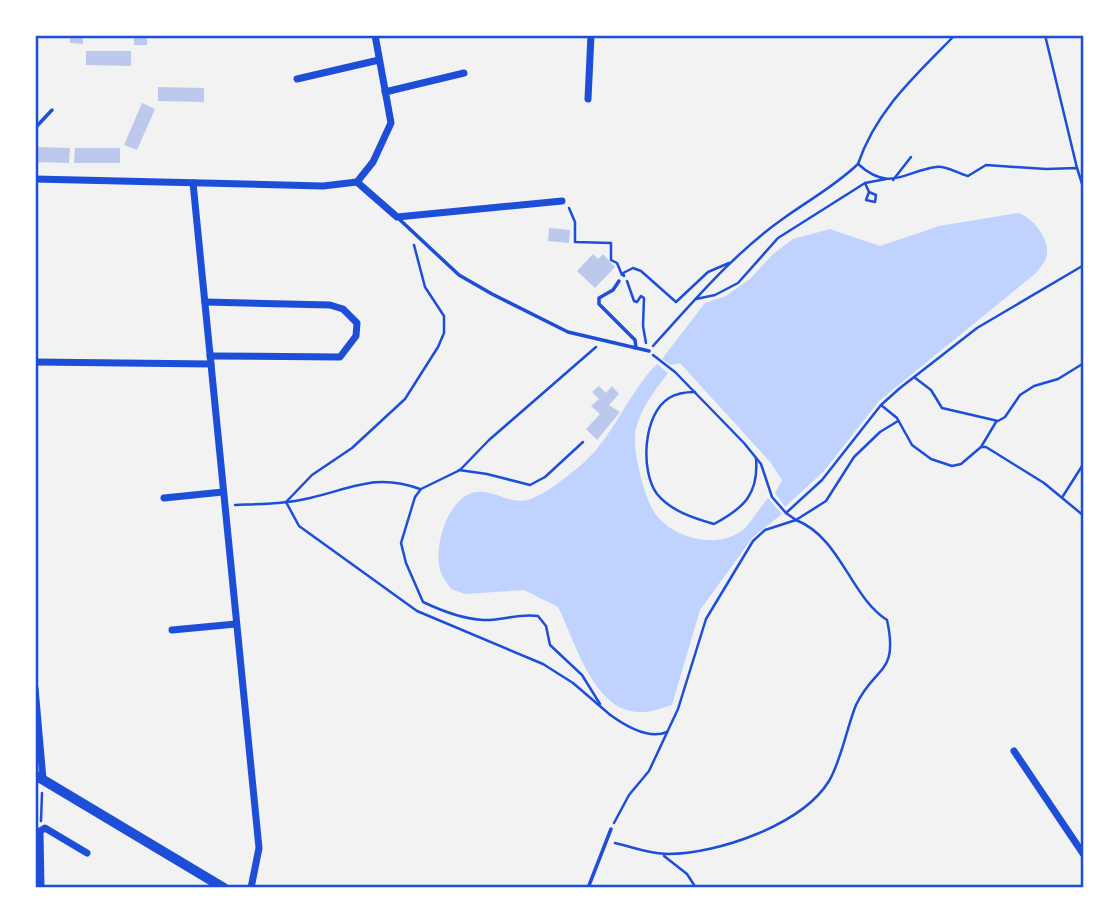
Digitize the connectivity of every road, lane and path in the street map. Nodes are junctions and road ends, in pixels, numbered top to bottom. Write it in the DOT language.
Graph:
graph roads {
  1 [pos="375,35"];
  2 [pos="591,35"];
  3 [pos="955,35"];
  4 [pos="1045,35"];
  5 [pos="379,60"];
  6 [pos="464,73"];
  7 [pos="296,79"];
  8 [pos="385,92"];
  9 [pos="588,99"];
  10 [pos="52,110"];
  11 [pos="35,128"];
  12 [pos="911,157"];
  13 [pos="858,164"];
  14 [pos="1077,168"];
  15 [pos="35,179"];
  16 [pos="887,179"];
  17 [pos="892,180"];
  18 [pos="356,182"];
  19 [pos="193,183"];
  20 [pos="865,183"];
  21 [pos="1084,190"];
  22 [pos="869,192"];
  23 [pos="562,201"];
  24 [pos="397,217"];
  25 [pos="410,239"];
  26 [pos="733,262"];
  27 [pos="1084,265"];
  28 [pos="622,273"];
  29 [pos="619,281"];
  30 [pos="696,299"];
  31 [pos="205,302"];
  32 [pos="604,340"];
  33 [pos="636,348"];
  34 [pos="649,351"];
  35 [pos="210,360"];
  36 [pos="35,362"];
  37 [pos="1084,363"];
  38 [pos="914,377"];
  39 [pos="695,392"];
  40 [pos="881,405"];
  41 [pos="898,421"];
  42 [pos="996,421"];
  43 [pos="583,442"];
  44 [pos="981,447"];
  45 [pos="756,458"];
  46 [pos="1084,463"];
  47 [pos="459,470"];
  48 [pos="421,489"];
  49 [pos="223,492"];
  50 [pos="1063,497"];
  51 [pos="163,498"];
  52 [pos="286,502"];
  53 [pos="225,506"];
  54 [pos="786,513"];
  55 [pos="1084,516"];
  56 [pos="796,520"];
  57 [pos="236,624"];
  58 [pos="172,630"];
  59 [pos="35,688"];
  60 [pos="608,713"];
  61 [pos="667,732"];
  62 [pos="1014,751"];
  63 [pos="39,777"];
  64 [pos="611,829"];
  65 [pos="40,831"];
  66 [pos="607,840"];
  67 [pos="87,853"];
  68 [pos="662,854"];
  69 [pos="1084,855"];
  70 [pos="41,888"];
  71 [pos="224,888"];
  72 [pos="251,888"];
  73 [pos="588,888"];
  74 [pos="696,888"];
  1 -- 5 [label="street"];
  2 -- 9 [label="street"];
  3 -- 13 [label="path"];
  4 -- 14 [label="path"];
  5 -- 7 [label="street"];
  5 -- 8 [label="street"];
  6 -- 8 [label="street"];
  8 -- 18 [label="street"];
  10 -- 11 [label="lane"];
  12 -- 17 [label="path"];
  13 -- 16 [label="path"];
  13 -- 26 [label="path"];
  14 -- 17 [label="path"];
  14 -- 21 [label="path"];
  15 -- 19 [label="street"];
  16 -- 17 [label="path"];
  16 -- 20 [label="path"];
  18 -- 19 [label="street"];
  18 -- 24 [label="street"];
  19 -- 31 [label="street"];
  20 -- 22 [label="path"];
  20 -- 30 [label="path"];
  23 -- 24 [label="street"];
  23 -- 28 [label="path"];
  24 -- 32 [label="lane"];
  25 -- 52 [label="path"];
  26 -- 28 [label="path"];
  26 -- 30 [label="path"];
  27 -- 38 [label="path"];
  28 -- 29 [label="path"];
  28 -- 34 [label="path"];
  29 -- 33 [label="lane"];
  30 -- 34 [label="path"];
  31 -- 35 [label="street"];
  31 -- 35 [label="street"];
  32 -- 33 [label="lane"];
  32 -- 47 [label="path"];
  33 -- 34 [label="lane"];
  34 -- 39 [label="path"];
  35 -- 36 [label="street"];
  35 -- 49 [label="street"];
  37 -- 42 [label="path"];
  38 -- 40 [label="path"];
  38 -- 42 [label="path"];
  39 -- 45 [label="path"];
  39 -- 45 [label="path"];
  40 -- 41 [label="path"];
  40 -- 54 [label="path"];
  41 -- 44 [label="path"];
  41 -- 56 [label="path"];
  42 -- 44 [label="path"];
  43 -- 47 [label="path"];
  44 -- 50 [label="path"];
  45 -- 54 [label="path"];
  46 -- 50 [label="path"];
  47 -- 48 [label="path"];
  48 -- 52 [label="path"];
  48 -- 60 [label="path"];
  49 -- 51 [label="street"];
  49 -- 53 [label="street"];
  50 -- 55 [label="path"];
  52 -- 53 [label="path"];
  52 -- 60 [label="path"];
  53 -- 57 [label="street"];
  54 -- 56 [label="path"];
  56 -- 61 [label="path"];
  56 -- 68 [label="path"];
  57 -- 58 [label="street"];
  57 -- 72 [label="street"];
  59 -- 63 [label="street"];
  60 -- 61 [label="path"];
  61 -- 64 [label="path"];
  62 -- 69 [label="street"];
  63 -- 65 [label="path"];
  63 -- 71 [label="street"];
  64 -- 66 [label="lane"];
  65 -- 67 [label="street"];
  65 -- 70 [label="street"];
  66 -- 68 [label="path"];
  66 -- 73 [label="lane"];
  68 -- 74 [label="path"];
}
